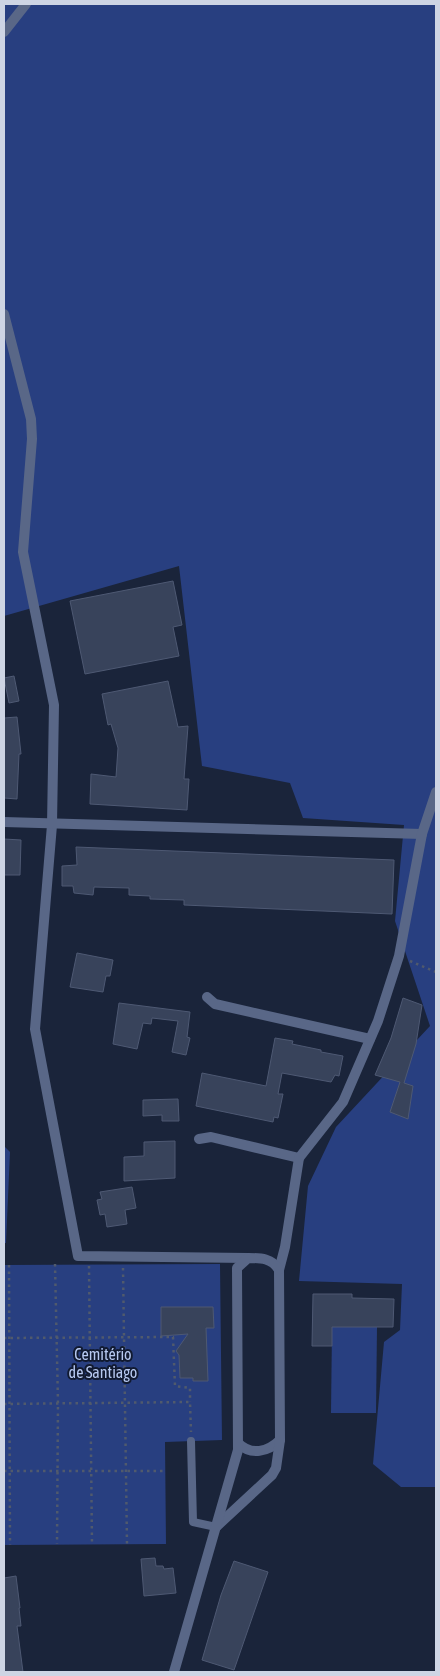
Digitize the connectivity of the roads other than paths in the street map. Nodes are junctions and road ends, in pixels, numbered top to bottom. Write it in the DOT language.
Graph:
graph roads {
  1 [pos="26,4"];
  2 [pos="4,32"];
  3 [pos="4,314"];
  4 [pos="436,792"];
  5 [pos="4,822"];
  6 [pos="52,825"];
  7 [pos="422,834"];
  8 [pos="207,998"];
  9 [pos="370,1039"];
  10 [pos="199,1139"];
  11 [pos="299,1158"];
  12 [pos="248,1258"];
  13 [pos="280,1270"];
  14 [pos="280,1440"];
  15 [pos="191,1441"];
  16 [pos="238,1443"];
  17 [pos="216,1527"];
  18 [pos="174,1672"];
  1 -- 2 [label="street"];
  3 -- 6 [label="street"];
  4 -- 7 [label="street"];
  5 -- 6 [label="street"];
  6 -- 7 [label="street"];
  6 -- 12 [label="street"];
  7 -- 9 [label="street"];
  8 -- 9 [label="street"];
  9 -- 11 [label="street"];
  10 -- 11 [label="street"];
  11 -- 13 [label="street"];
  12 -- 13 [label="street"];
  12 -- 16 [label="street"];
  13 -- 14 [label="street"];
  14 -- 16 [label="street"];
  14 -- 17 [label="street"];
  15 -- 17 [label="lane"];
  16 -- 17 [label="street"];
  17 -- 18 [label="street"];
}
